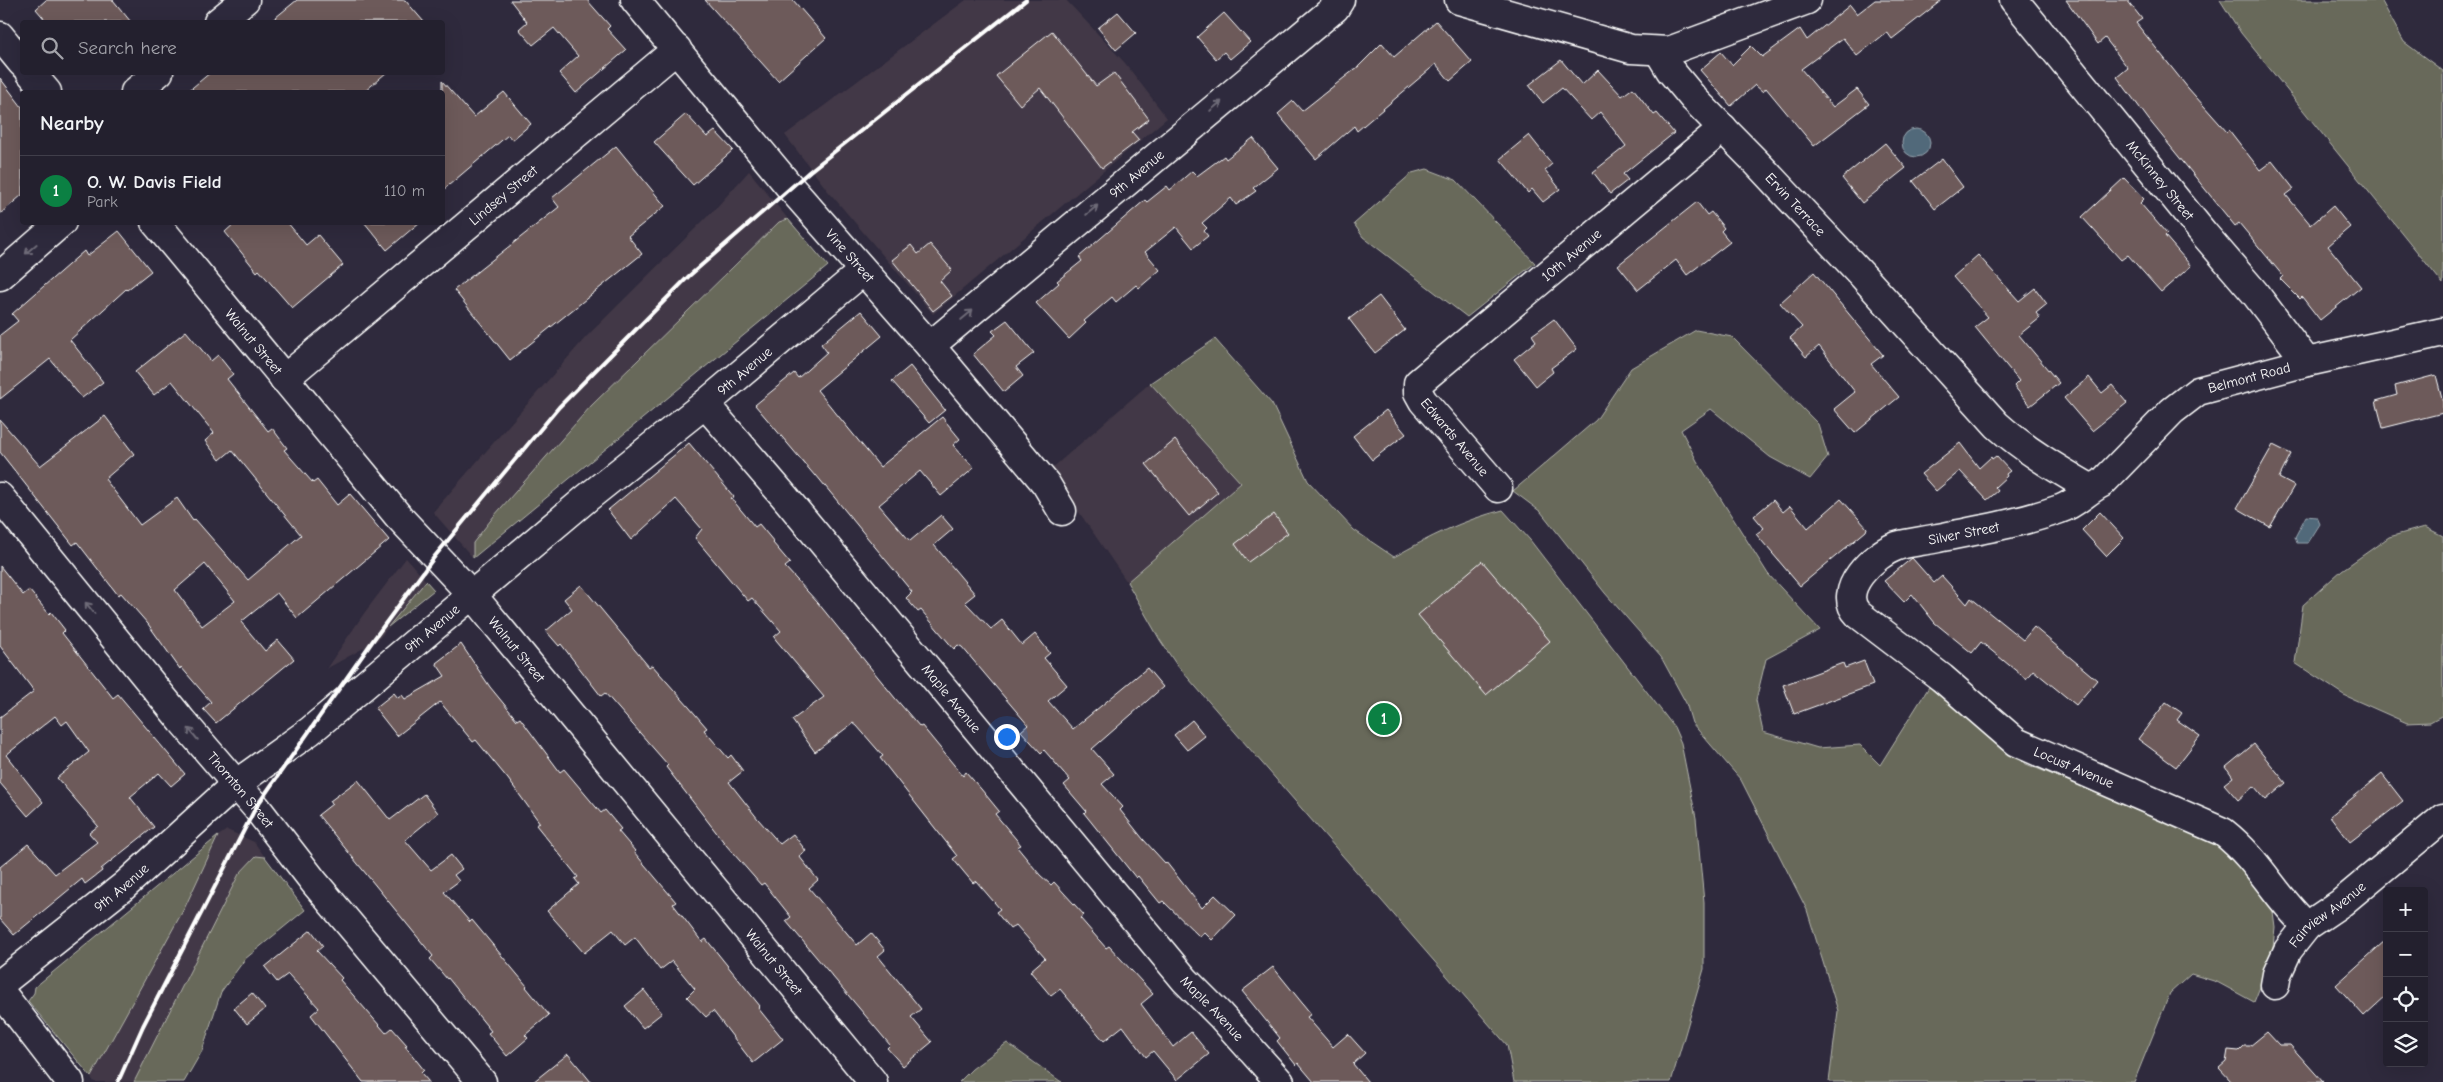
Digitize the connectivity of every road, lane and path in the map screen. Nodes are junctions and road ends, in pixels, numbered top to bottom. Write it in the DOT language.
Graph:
graph roads {
  1 [pos="245,0"];
  2 [pos="635,0"];
  3 [pos="1340,0"];
  4 [pos="1459,0"];
  5 [pos="1807,0"];
  6 [pos="2014,0"];
  7 [pos="220,20"];
  8 [pos="0,36"];
  9 [pos="677,49"];
  10 [pos="1659,52"];
  11 [pos="20,61"];
  12 [pos="33,75"];
  13 [pos="155,75"];
  14 [pos="45,90"];
  15 [pos="137,90"];
  16 [pos="1723,128"];
  17 [pos="59,225"];
  18 [pos="157,225"];
  19 [pos="863,271"];
  20 [pos="0,276"];
  21 [pos="2443,332"];
  22 [pos="930,346"];
  23 [pos="2307,362"];
  24 [pos="284,379"];
  25 [pos="1418,383"];
  26 [pos="705,404"];
  27 [pos="1498,488"];
  28 [pos="2090,488"];
  29 [pos="0,497"];
  30 [pos="1062,511"];
  31 [pos="1850,595"];
  32 [pos="473,596"];
  33 [pos="236,784"];
  34 [pos="2443,818"];
  35 [pos="2307,926"];
  36 [pos="0,984"];
  37 [pos="2275,985"];
  38 [pos="0,991"];
  39 [pos="70,1082"];
  40 [pos="482,1082"];
  41 [pos="873,1082"];
  42 [pos="1280,1082"];
  1 -- 7 [label="street"];
  2 -- 9 [label="street, Vine Street"];
  22 -- 3 [label="street, 9th Avenue, one-way"];
  4 -- 10 [label="street"];
  5 -- 10 [label="street"];
  6 -- 23 [label="street, McKinney Street"];
  8 -- 11 [label="street"];
  9 -- 19 [label="street, Vine Street"];
  9 -- 24 [label="street, Lindsey Street"];
  10 -- 16 [label="street, Ervin Terrace"];
  12 -- 14 [label="street"];
  13 -- 15 [label="street"];
  16 -- 25 [label="street, 10th Avenue"];
  16 -- 28 [label="street, Ervin Terrace"];
  17 -- 20 [label="street, one-way"];
  18 -- 24 [label="street, Walnut Street"];
  19 -- 22 [label="street, Vine Street"];
  19 -- 26 [label="street, 9th Avenue"];
  21 -- 23 [label="street, Belmont Road"];
  22 -- 30 [label="street, Vine Street"];
  23 -- 28 [label="street, Belmont Road"];
  24 -- 32 [label="street, Walnut Street"];
  25 -- 27 [label="street, Edwards Avenue"];
  26 -- 32 [label="street, 9th Avenue"];
  26 -- 42 [label="street, Maple Avenue"];
  28 -- 31 [label="street, Silver Street"];
  33 -- 29 [label="street, Thornton Street, one-way"];
  31 -- 35 [label="street, Locust Avenue"];
  32 -- 33 [label="street, 9th Avenue"];
  32 -- 41 [label="street, Walnut Street"];
  33 -- 36 [label="street, 9th Avenue"];
  33 -- 40 [label="street, Thornton Street"];
  34 -- 35 [label="street, Fairview Avenue"];
  35 -- 37 [label="street, Fairview Avenue"];
  38 -- 39 [label="street"];
}
